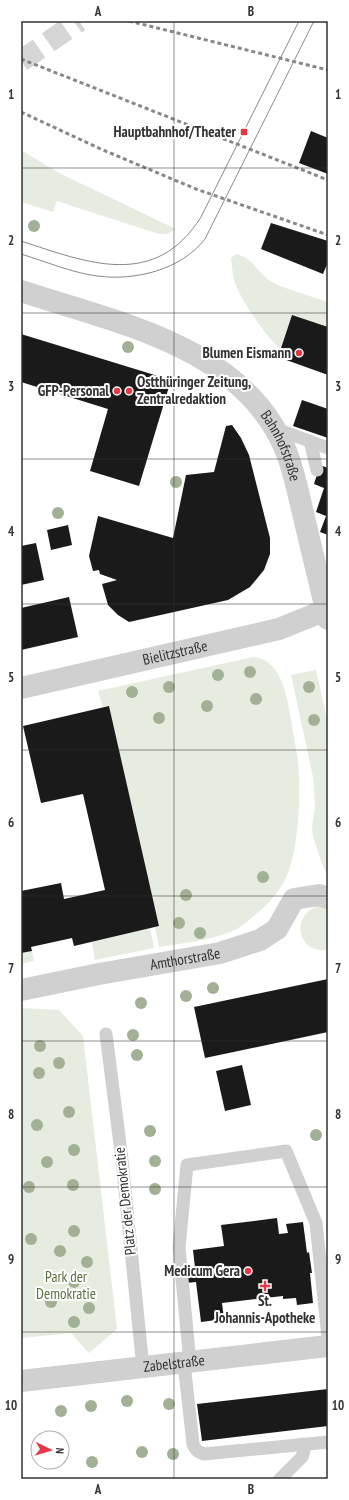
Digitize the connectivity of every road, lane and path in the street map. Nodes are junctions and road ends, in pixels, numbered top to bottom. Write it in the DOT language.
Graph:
graph roads {
  1 [pos="21,291"];
  2 [pos="274,428"];
  3 [pos="310,441"];
  4 [pos="328,448"];
  5 [pos="317,470"];
  6 [pos="327,613"];
  7 [pos="21,688"];
  8 [pos="328,898"];
  9 [pos="21,990"];
  10 [pos="106,1034"];
  11 [pos="328,1337"];
  12 [pos="328,1346"];
  13 [pos="187,1363"];
  14 [pos="143,1368"];
  15 [pos="21,1381"];
  16 [pos="328,1442"];
  17 [pos="304,1444"];
  18 [pos="280,1479"];
  1 -- 2 [label="street, Bahnhofstraße"];
  2 -- 3 [label="lane"];
  2 -- 6 [label="street, Bahnhofstraße"];
  3 -- 4 [label="lane"];
  3 -- 5 [label="lane"];
  6 -- 7 [label="street, Bielitzstraße"];
  8 -- 9 [label="street, Amthorstraße"];
  10 -- 14 [label="lane, Platz der Demokratie"];
  11 -- 13 [label="lane"];
  12 -- 13 [label="street, Zabelstraße"];
  13 -- 14 [label="street, Zabelstraße"];
  13 -- 17 [label="lane"];
  14 -- 15 [label="street, Zabelstraße"];
  16 -- 17 [label="lane"];
  17 -- 18 [label="lane"];
}
